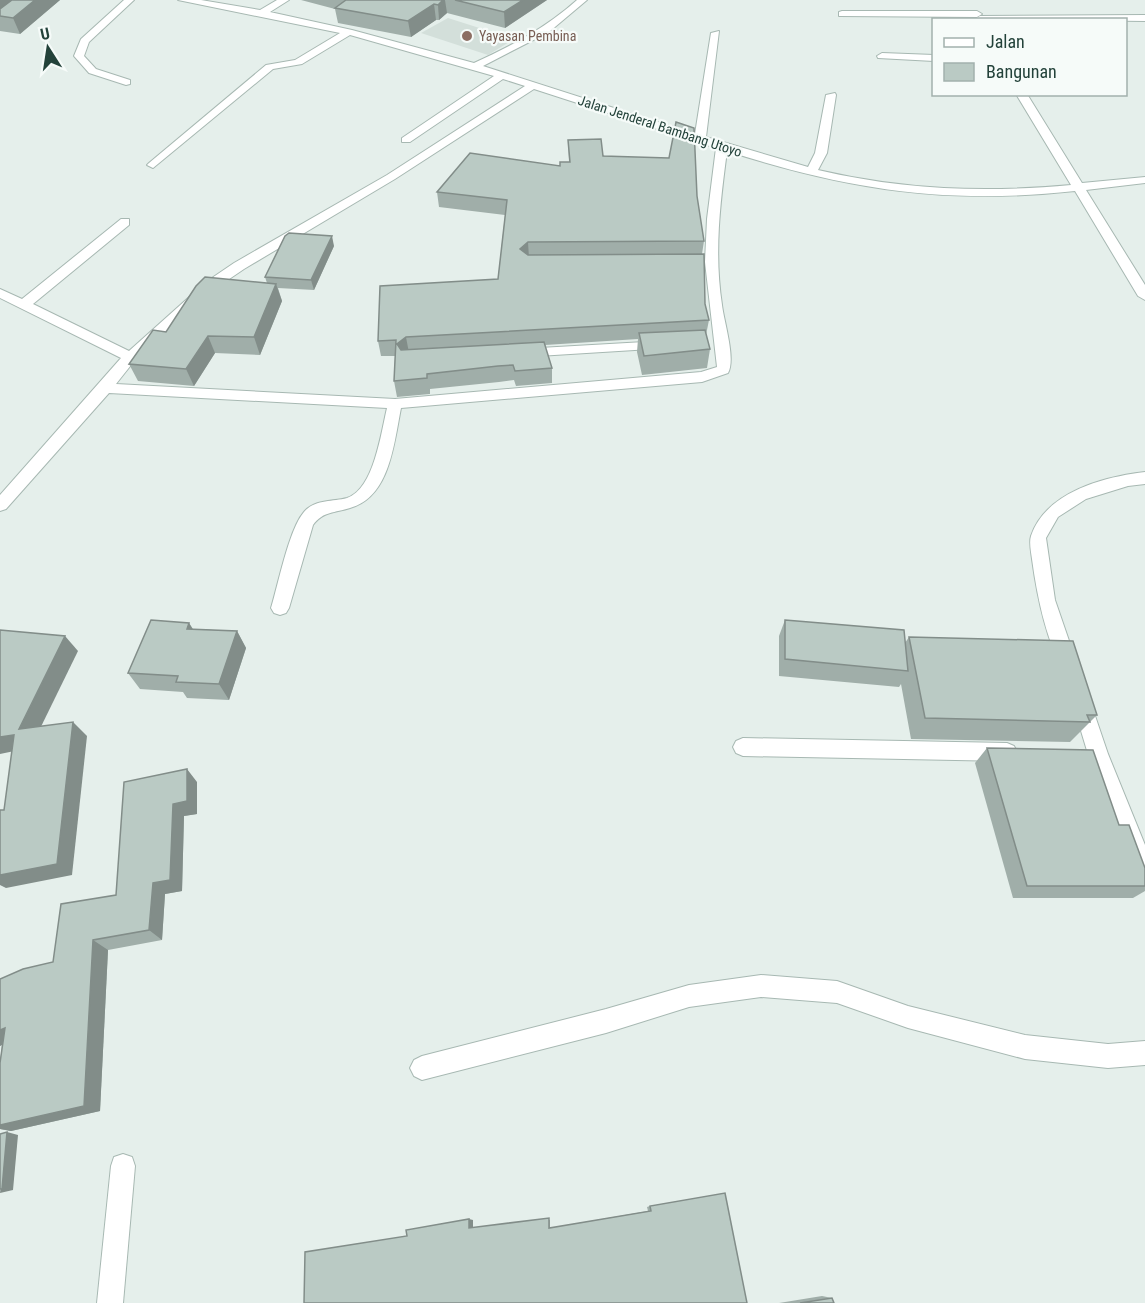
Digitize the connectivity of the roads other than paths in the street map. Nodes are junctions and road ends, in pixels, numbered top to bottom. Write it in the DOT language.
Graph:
graph roads {
  1 [pos="129,0"];
  2 [pos="183,0"];
  3 [pos="284,0"];
  4 [pos="582,0"];
  5 [pos="970,0"];
  6 [pos="209,2"];
  7 [pos="262,13"];
  8 [pos="842,14"];
  9 [pos="979,17"];
  10 [pos="1145,18"];
  11 [pos="349,32"];
  12 [pos="716,33"];
  13 [pos="882,56"];
  14 [pos="932,58"];
  15 [pos="476,66"];
  16 [pos="502,75"];
  17 [pos="126,82"];
  18 [pos="533,85"];
  19 [pos="831,95"];
  20 [pos="1022,96"];
  21 [pos="406,140"];
  22 [pos="700,140"];
  23 [pos="722,147"];
  24 [pos="153,165"];
  25 [pos="811,172"];
  26 [pos="1145,180"];
  27 [pos="1079,187"];
  28 [pos="125,222"];
  29 [pos="0,293"];
  30 [pos="1145,296"];
  31 [pos="23,305"];
  32 [pos="675,344"];
  33 [pos="513,354"];
  34 [pos="130,357"];
  35 [pos="105,388"];
  36 [pos="395,404"];
  37 [pos="1145,478"];
  38 [pos="0,505"];
  39 [pos="280,608"];
  40 [pos="743,747"];
  41 [pos="1027,753"];
  42 [pos="1075,754"];
  43 [pos="1098,754"];
  44 [pos="1145,871"];
  45 [pos="1145,1053"];
  46 [pos="422,1068"];
  47 [pos="123,1166"];
  48 [pos="110,1303"];
  1 -- 17 [label="street"];
  2 -- 6 [label="street, Jalan Jenderal Bambang Utoyo"];
  3 -- 7 [label="street"];
  4 -- 15 [label="street"];
  5 -- 9 [label="street"];
  6 -- 7 [label="street, Jalan Jenderal Bambang Utoyo"];
  7 -- 11 [label="street, Jalan Jenderal Bambang Utoyo"];
  8 -- 9 [label="street"];
  9 -- 10 [label="street"];
  11 -- 15 [label="street, Jalan Jenderal Bambang Utoyo"];
  11 -- 24 [label="street"];
  12 -- 22 [label="street"];
  13 -- 14 [label="street"];
  15 -- 16 [label="street, Jalan Jenderal Bambang Utoyo"];
  16 -- 18 [label="street, Jalan Jenderal Bambang Utoyo"];
  16 -- 21 [label="street"];
  18 -- 22 [label="street, Jalan Jenderal Bambang Utoyo"];
  18 -- 34 [label="street"];
  19 -- 25 [label="street"];
  20 -- 27 [label="street"];
  22 -- 23 [label="street, Jalan Jenderal Bambang Utoyo"];
  23 -- 25 [label="street, Jalan Jenderal Bambang Utoyo"];
  23 -- 36 [label="street"];
  25 -- 27 [label="street, Jalan Jenderal Bambang Utoyo"];
  26 -- 27 [label="street, Jalan Jenderal Bambang Utoyo"];
  27 -- 30 [label="street"];
  28 -- 31 [label="street"];
  29 -- 31 [label="street"];
  31 -- 34 [label="street"];
  32 -- 33 [label="street"];
  34 -- 35 [label="street"];
  35 -- 36 [label="street"];
  35 -- 38 [label="street"];
  36 -- 39 [label="street"];
  37 -- 43 [label="street"];
  40 -- 41 [label="street"];
  42 -- 43 [label="street"];
  43 -- 44 [label="street"];
  45 -- 46 [label="street"];
  47 -- 48 [label="street"];
}
